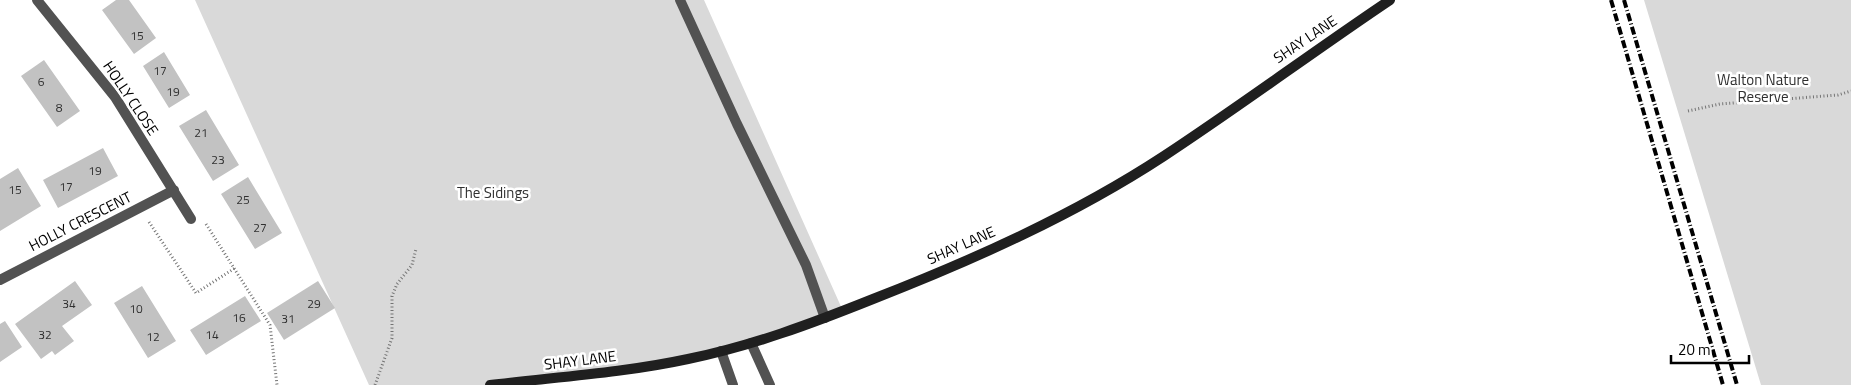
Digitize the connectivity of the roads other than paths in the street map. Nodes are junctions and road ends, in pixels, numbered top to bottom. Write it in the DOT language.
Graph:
graph roads {
  1 [pos="37,0"];
  2 [pos="680,0"];
  3 [pos="1390,0"];
  4 [pos="174,190"];
  5 [pos="191,219"];
  6 [pos="0,280"];
  7 [pos="826,318"];
  8 [pos="751,343"];
  9 [pos="720,351"];
  10 [pos="490,385"];
  11 [pos="733,385"];
  12 [pos="770,385"];
  1 -- 4 [label="street, HOLLY CLOSE"];
  2 -- 7 [label="street"];
  3 -- 7 [label="main road, SHAY LANE"];
  4 -- 5 [label="street, HOLLY CLOSE"];
  4 -- 6 [label="street, HOLLY CRESCENT"];
  7 -- 8 [label="main road, SHAY LANE"];
  8 -- 9 [label="main road, SHAY LANE"];
  8 -- 12 [label="street"];
  9 -- 10 [label="main road, SHAY LANE"];
  9 -- 11 [label="street"];
}
